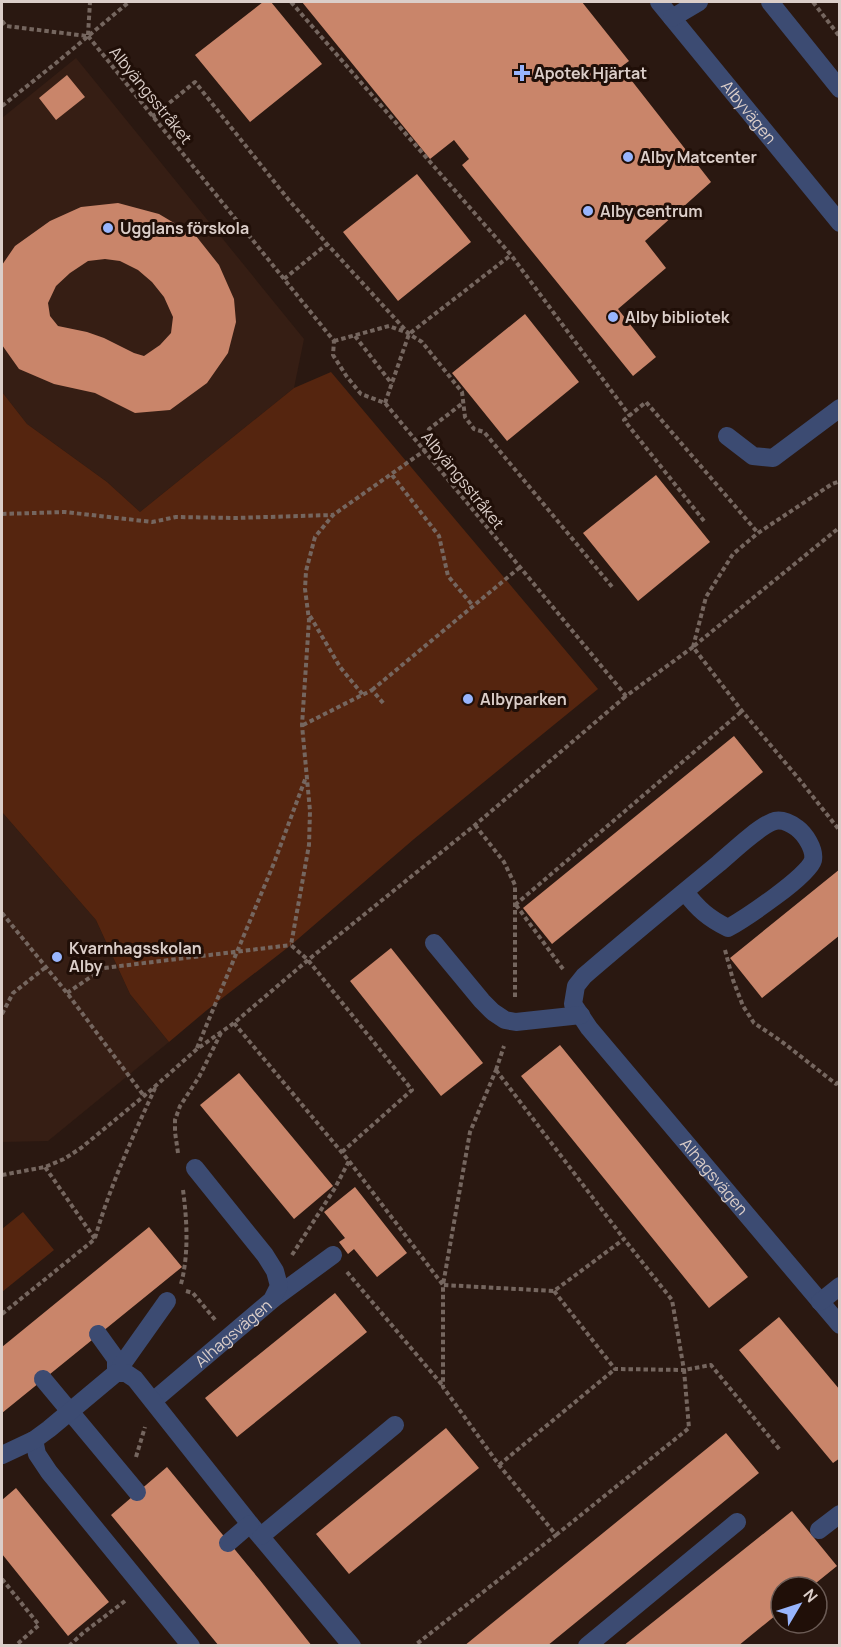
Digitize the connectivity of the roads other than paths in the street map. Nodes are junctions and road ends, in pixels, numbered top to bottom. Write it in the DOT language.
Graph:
graph roads {
  1 [pos="659,2"];
  2 [pos="699,2"];
  3 [pos="770,2"];
  4 [pos="672,18"];
  5 [pos="840,89"];
  6 [pos="840,223"];
  7 [pos="840,408"];
  8 [pos="727,436"];
  9 [pos="685,892"];
  10 [pos="434,943"];
  11 [pos="585,1021"];
  12 [pos="195,1168"];
  13 [pos="333,1255"];
  14 [pos="840,1286"];
  15 [pos="272,1300"];
  16 [pos="167,1301"];
  17 [pos="820,1302"];
  18 [pos="840,1325"];
  19 [pos="98,1334"];
  20 [pos="116,1373"];
  21 [pos="43,1379"];
  22 [pos="153,1401"];
  23 [pos="71,1411"];
  24 [pos="394,1425"];
  25 [pos="34,1440"];
  26 [pos="4,1448"];
  27 [pos="137,1492"];
  28 [pos="840,1514"];
  29 [pos="737,1522"];
  30 [pos="256,1530"];
  31 [pos="819,1530"];
  32 [pos="228,1542"];
  33 [pos="191,1646"];
  34 [pos="352,1646"];
  35 [pos="587,1646"];
  1 -- 4 [label="street, Albyvägen"];
  2 -- 4 [label="street"];
  3 -- 5 [label="street"];
  4 -- 6 [label="street, Albyvägen"];
  7 -- 8 [label="street"];
  9 -- 9 [label="street"];
  9 -- 11 [label="street"];
  10 -- 11 [label="street"];
  11 -- 17 [label="street, Alhagsvägen"];
  12 -- 15 [label="street, Alhagsvägen"];
  13 -- 15 [label="street"];
  14 -- 17 [label="street"];
  15 -- 22 [label="street, Alhagsvägen"];
  16 -- 20 [label="street"];
  17 -- 18 [label="street, Alhagsvägen"];
  19 -- 20 [label="street"];
  20 -- 22 [label="street"];
  20 -- 23 [label="street"];
  21 -- 23 [label="street"];
  22 -- 30 [label="street"];
  23 -- 25 [label="street"];
  23 -- 27 [label="street"];
  24 -- 30 [label="street"];
  25 -- 26 [label="street"];
  25 -- 33 [label="street"];
  28 -- 31 [label="street"];
  29 -- 35 [label="street"];
  30 -- 32 [label="street"];
  30 -- 34 [label="street"];
}
